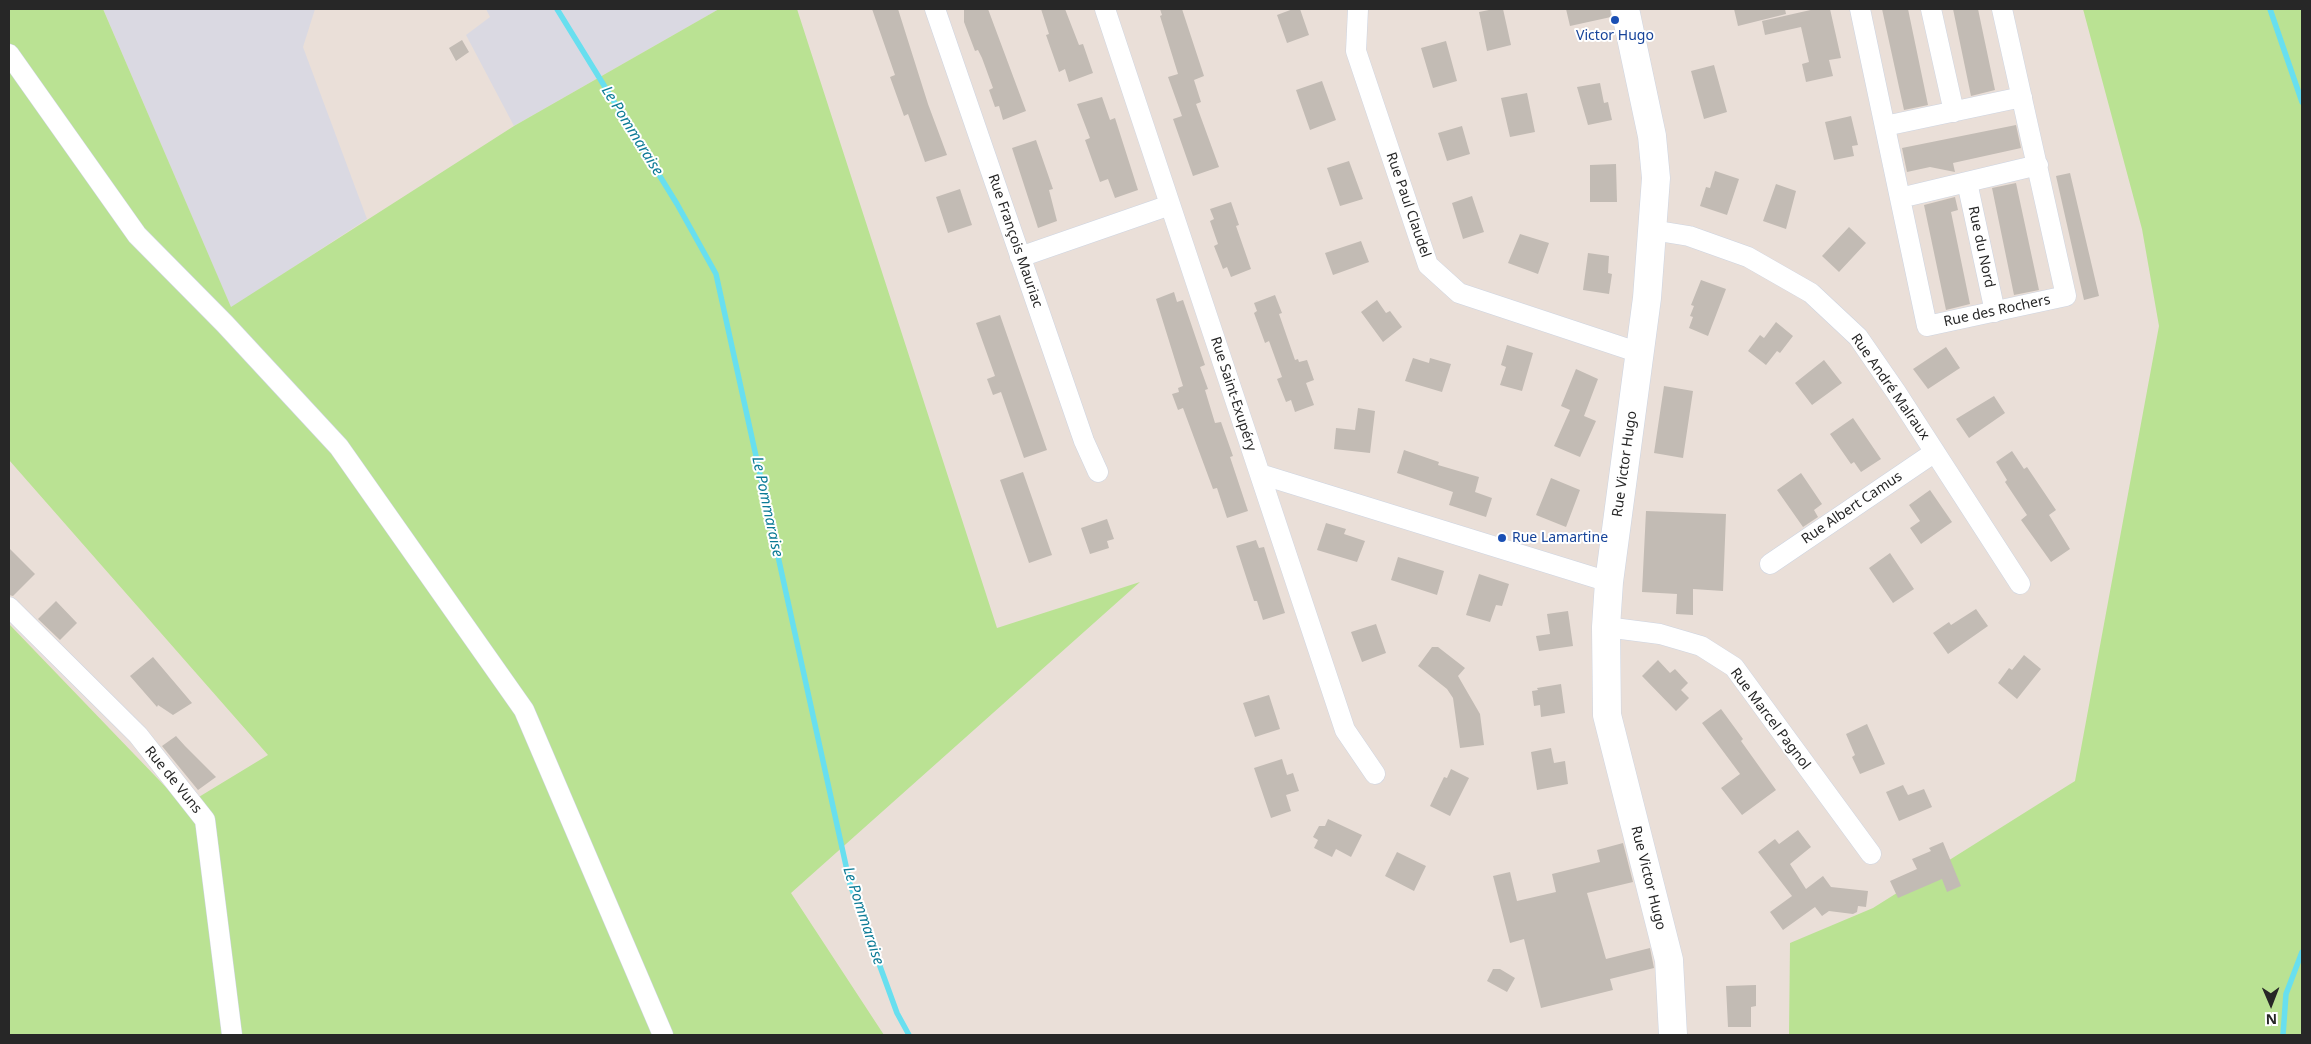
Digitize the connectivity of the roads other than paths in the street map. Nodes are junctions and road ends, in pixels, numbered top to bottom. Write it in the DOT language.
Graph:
graph roads {
  1 [pos="935,9"];
  2 [pos="1105,9"];
  3 [pos="1358,9"];
  4 [pos="1625,9"];
  5 [pos="1860,9"];
  6 [pos="1931,9"];
  7 [pos="2002,9"];
  8 [pos="9,54"];
  9 [pos="2022,97"];
  10 [pos="1954,112"];
  11 [pos="1884,126"];
  12 [pos="2038,166"];
  13 [pos="1967,182"];
  14 [pos="1900,198"];
  15 [pos="1170,205"];
  16 [pos="1652,230"];
  17 [pos="1020,257"];
  18 [pos="1995,312"];
  19 [pos="1640,353"];
  20 [pos="1935,452"];
  21 [pos="1098,472"];
  22 [pos="1260,474"];
  23 [pos="1770,564"];
  24 [pos="1609,582"];
  25 [pos="2020,584"];
  26 [pos="9,607"];
  27 [pos="1606,627"];
  28 [pos="1375,774"];
  29 [pos="1871,854"];
  30 [pos="232,1035"];
  31 [pos="663,1035"];
  32 [pos="1673,1035"];
  1 -- 17 [label="street, Rue François Mauriac"];
  2 -- 15 [label="street, Rue Saint-Exupéry"];
  3 -- 19 [label="street, Rue Paul Claudel"];
  4 -- 16 [label="street, Rue Victor Hugo"];
  5 -- 11 [label="street, Rue des Rochers"];
  6 -- 10 [label="street"];
  7 -- 9 [label="street, Rue des Rochers"];
  8 -- 31 [label="street"];
  9 -- 10 [label="street"];
  9 -- 12 [label="street, Rue des Rochers"];
  10 -- 11 [label="street"];
  11 -- 14 [label="street, Rue des Rochers"];
  12 -- 13 [label="street"];
  12 -- 18 [label="street, Rue des Rochers"];
  13 -- 14 [label="street"];
  13 -- 18 [label="street, Rue du Nord"];
  14 -- 18 [label="street, Rue des Rochers"];
  15 -- 17 [label="street"];
  15 -- 22 [label="street, Rue Saint-Exupéry"];
  16 -- 19 [label="street, Rue Victor Hugo"];
  16 -- 20 [label="street, Rue André Malraux"];
  17 -- 21 [label="street, Rue François Mauriac"];
  19 -- 24 [label="street, Rue Victor Hugo"];
  20 -- 23 [label="street, Rue Albert Camus"];
  20 -- 25 [label="street, Rue André Malraux"];
  22 -- 24 [label="street"];
  22 -- 28 [label="street, Rue Saint-Exupéry"];
  24 -- 27 [label="street, Rue Victor Hugo"];
  26 -- 30 [label="street, Rue de Vuns"];
  27 -- 29 [label="street, Rue Marcel Pagnol"];
  27 -- 32 [label="street, Rue Victor Hugo"];
}
